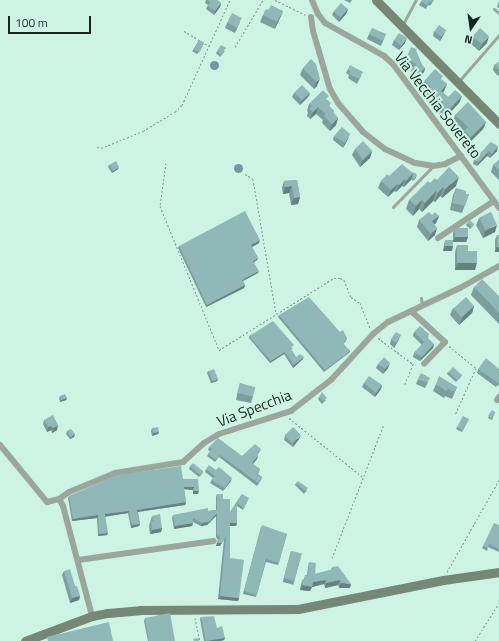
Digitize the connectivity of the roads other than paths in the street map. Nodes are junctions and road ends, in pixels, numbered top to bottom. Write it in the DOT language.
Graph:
graph roads {
  1 [pos="312,0"];
  2 [pos="376,0"];
  3 [pos="416,0"];
  4 [pos="494,9"];
  5 [pos="499,13"];
  6 [pos="311,17"];
  7 [pos="402,26"];
  8 [pos="499,35"];
  9 [pos="458,82"];
  10 [pos="499,124"];
  11 [pos="461,156"];
  12 [pos="434,166"];
  13 [pos="494,201"];
  14 [pos="393,206"];
  15 [pos="499,208"];
  16 [pos="438,238"];
  17 [pos="499,266"];
  18 [pos="411,311"];
  19 [pos="424,364"];
  20 [pos="0,445"];
  21 [pos="59,499"];
  22 [pos="214,541"];
  23 [pos="78,560"];
  24 [pos="499,572"];
  25 [pos="92,616"];
  26 [pos="25,641"];
  1 -- 11 [label="street, Via Vecchia Sovereto"];
  2 -- 7 [label="main road"];
  3 -- 7 [label="lane"];
  4 -- 5 [label="lane"];
  6 -- 12 [label="street"];
  7 -- 9 [label="main road"];
  8 -- 9 [label="lane"];
  9 -- 10 [label="main road"];
  11 -- 12 [label="street"];
  11 -- 13 [label="street, Via Vecchia Sovereto"];
  12 -- 14 [label="lane"];
  13 -- 15 [label="street, Via Vecchia Sovereto"];
  13 -- 16 [label="street"];
  17 -- 18 [label="street, Via Specchia"];
  18 -- 19 [label="street"];
  18 -- 21 [label="street, Via Specchia"];
  20 -- 21 [label="street"];
  21 -- 23 [label="street"];
  22 -- 23 [label="street"];
  23 -- 25 [label="street"];
  24 -- 25 [label="main road"];
  25 -- 26 [label="main road"];
}
